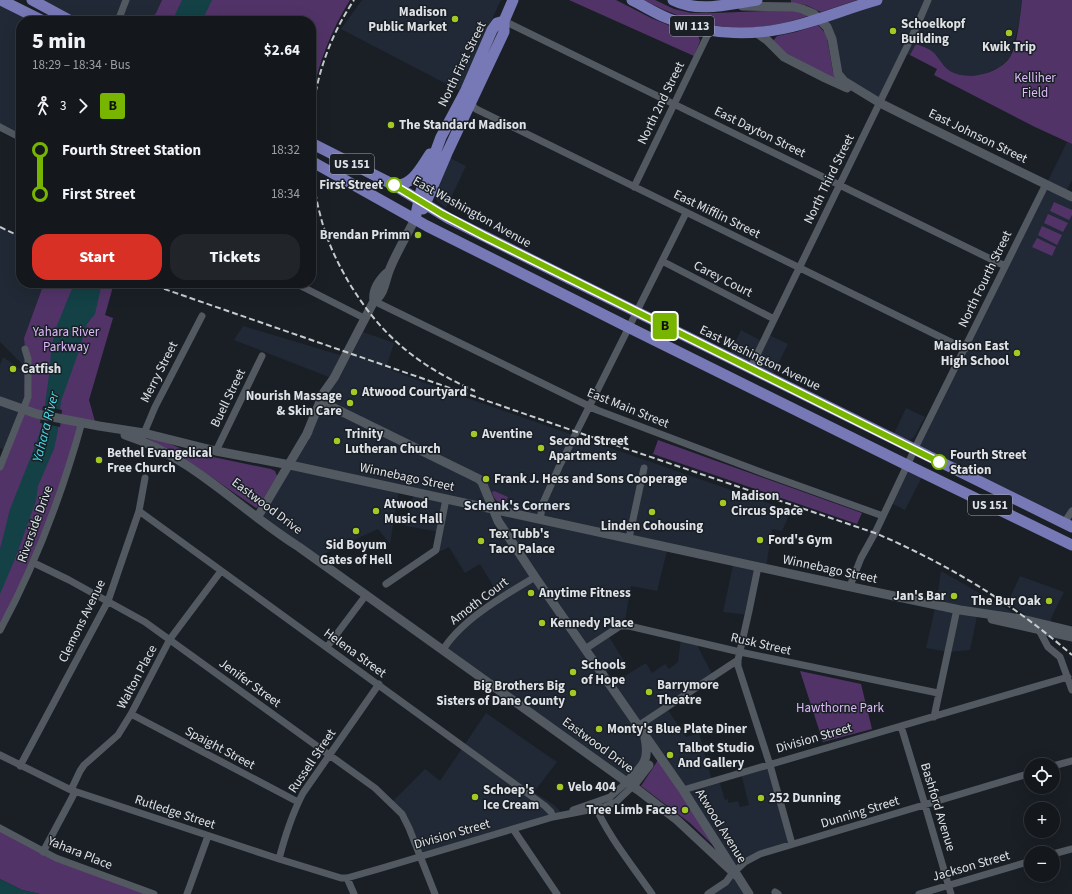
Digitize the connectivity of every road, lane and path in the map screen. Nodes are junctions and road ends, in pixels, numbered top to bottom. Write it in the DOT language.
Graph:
graph roads {
  1 [pos="1,0"];
  2 [pos="32,0"];
  3 [pos="126,0"];
  4 [pos="513,0"];
  5 [pos="632,0"];
  6 [pos="673,0"];
  7 [pos="757,0"];
  8 [pos="877,0"];
  9 [pos="928,0"];
  10 [pos="721,6"];
  11 [pos="33,16"];
  12 [pos="62,16"];
  13 [pos="120,16"];
  14 [pos="506,16"];
  15 [pos="819,18"];
  16 [pos="710,30"];
  17 [pos="757,33"];
  18 [pos="482,52"];
  19 [pos="486,71"];
  20 [pos="466,101"];
  21 [pos="877,101"];
  22 [pos="675,104"];
  23 [pos="0,128"];
  24 [pos="16,136"];
  25 [pos="442,137"];
  26 [pos="316,146"];
  27 [pos="316,164"];
  28 [pos="840,184"];
  29 [pos="1046,184"];
  30 [pos="394,185"];
  31 [pos="634,187"];
  32 [pos="1072,197"];
  33 [pos="422,202"];
  34 [pos="686,213"];
  35 [pos="415,219"];
  36 [pos="662,261"];
  37 [pos="1005,266"];
  38 [pos="799,267"];
  39 [pos="305,288"];
  40 [pos="374,301"];
  41 [pos="636,312"];
  42 [pos="202,316"];
  43 [pos="364,318"];
  44 [pos="774,319"];
  45 [pos="628,327"];
  46 [pos="25,349"];
  47 [pos="965,349"];
  48 [pos="262,356"];
  49 [pos="750,369"];
  50 [pos="0,401"];
  51 [pos="323,402"];
  52 [pos="590,407"];
  53 [pos="24,410"];
  54 [pos="82,422"];
  55 [pos="142,437"];
  56 [pos="915,450"];
  57 [pos="216,451"];
  58 [pos="290,465"];
  59 [pos="907,465"];
  60 [pos="0,467"];
  61 [pos="644,468"];
  62 [pos="145,478"];
  63 [pos="218,487"];
  64 [pos="446,499"];
  65 [pos="493,508"];
  66 [pos="139,511"];
  67 [pos="1072,511"];
  68 [pos="260,513"];
  69 [pos="883,516"];
  70 [pos="540,519"];
  71 [pos="1032,525"];
  72 [pos="1068,525"];
  73 [pos="629,538"];
  74 [pos="1072,545"];
  75 [pos="299,547"];
  76 [pos="34,563"];
  77 [pos="758,567"];
  78 [pos="221,571"];
  79 [pos="534,577"];
  80 [pos="386,584"];
  81 [pos="850,586"];
  82 [pos="366,595"];
  83 [pos="108,601"];
  84 [pos="958,609"];
  85 [pos="1034,623"];
  86 [pos="0,630"];
  87 [pos="1040,631"];
  88 [pos="1072,631"];
  89 [pos="1072,637"];
  90 [pos="170,639"];
  91 [pos="327,647"];
  92 [pos="585,649"];
  93 [pos="444,650"];
  94 [pos="740,652"];
  95 [pos="738,660"];
  96 [pos="1068,677"];
  97 [pos="379,684"];
  98 [pos="1072,690"];
  99 [pos="938,693"];
  100 [pos="131,714"];
  101 [pos="934,716"];
  102 [pos="638,726"];
  103 [pos="901,726"];
  104 [pos="647,739"];
  105 [pos="0,755"];
  106 [pos="330,756"];
  107 [pos="1072,761"];
  108 [pos="1060,764"];
  109 [pos="770,765"];
  110 [pos="20,766"];
  111 [pos="1024,775"];
  112 [pos="630,784"];
  113 [pos="683,790"];
  114 [pos="73,791"];
  115 [pos="298,802"];
  116 [pos="925,805"];
  117 [pos="595,806"];
  118 [pos="553,817"];
  119 [pos="0,828"];
  120 [pos="513,829"];
  121 [pos="208,836"];
  122 [pos="792,844"];
  123 [pos="1072,849"];
  124 [pos="43,852"];
  125 [pos="1060,852"];
  126 [pos="420,856"];
  127 [pos="279,859"];
  128 [pos="1024,863"];
  129 [pos="735,873"];
  130 [pos="347,878"];
  131 [pos="949,885"];
  132 [pos="154,894"];
  133 [pos="186,894"];
  134 [pos="354,894"];
  135 [pos="435,894"];
  136 [pos="557,894"];
  137 [pos="652,894"];
  138 [pos="708,894"];
  139 [pos="749,894"];
  140 [pos="918,894"];
  141 [pos="951,894"];
  1 -- 11 [label="main road"];
  2 -- 12 [label="main road"];
  3 -- 13 [label="street"];
  4 -- 14 [label="main road, North First Street"];
  5 -- 16 [label="main road, WI 113"];
  6 -- 10 [label="main road, WI 113"];
  7 -- 10 [label="main road, WI 113"];
  8 -- 15 [label="main road, WI 113"];
  9 -- 21 [label="street, North Third Street"];
  10 -- 15 [label="street, East Johnson Street"];
  14 -- 18 [label="main road, North First Street"];
  14 -- 19 [label="main road, North First Street"];
  14 -- 22 [label="street, East Dayton Street"];
  15 -- 17 [label="main road, WI 113"];
  15 -- 21 [label="street, East Johnson Street"];
  16 -- 17 [label="main road, WI 113"];
  16 -- 22 [label="street, North 2nd Street"];
  17 -- 21 [label="street, East Johnson Street"];
  18 -- 19 [label="main road"];
  18 -- 20 [label="main road, North First Street"];
  19 -- 20 [label="main road, North First Street"];
  20 -- 25 [label="main road, North First Street"];
  20 -- 31 [label="street, East Mifflin Street"];
  20 -- 33 [label="main road, North First Street"];
  21 -- 28 [label="street, North Third Street"];
  21 -- 29 [label="street, East Johnson Street"];
  22 -- 28 [label="street, East Dayton Street"];
  22 -- 31 [label="street, North 2nd Street"];
  23 -- 24 [label="street"];
  25 -- 30 [label="main road"];
  25 -- 33 [label="main road, North First Street"];
  26 -- 30 [label="main road, East Washington Avenue / US 151"];
  27 -- 35 [label="main road, US 151"];
  28 -- 37 [label="street, East Dayton Street"];
  28 -- 38 [label="street, North Third Street"];
  29 -- 32 [label="street, East Johnson Street"];
  29 -- 37 [label="street, North Fourth Street"];
  30 -- 33 [label="main road, East Washington Avenue / US 151"];
  31 -- 34 [label="street, East Mifflin Street"];
  33 -- 35 [label="main road"];
  33 -- 41 [label="main road, East Washington Avenue / US 151"];
  34 -- 36 [label="street"];
  34 -- 38 [label="street, East Mifflin Street"];
  35 -- 40 [label="street"];
  35 -- 45 [label="main road, US 151"];
  36 -- 41 [label="street"];
  36 -- 44 [label="street, Carey Court"];
  37 -- 47 [label="street, North Fourth Street"];
  38 -- 44 [label="street, North Third Street"];
  38 -- 47 [label="street, East Mifflin Street"];
  39 -- 43 [label="street"];
  40 -- 43 [label="street"];
  40 -- 52 [label="street, East Main Street"];
  41 -- 45 [label="street"];
  41 -- 49 [label="main road, East Washington Avenue / US 151"];
  42 -- 55 [label="street, Merry Street"];
  43 -- 51 [label="street"];
  44 -- 49 [label="street, North Third Street"];
  45 -- 52 [label="street"];
  45 -- 59 [label="main road, US 151"];
  46 -- 53 [label="street"];
  47 -- 56 [label="street, North Fourth Street"];
  48 -- 57 [label="street, Buell Street"];
  49 -- 56 [label="main road, East Washington Avenue / US 151"];
  50 -- 53 [label="street"];
  51 -- 58 [label="street"];
  51 -- 65 [label="street, Atwood Avenue"];
  52 -- 69 [label="street, East Main Street"];
  52 -- 70 [label="street"];
  53 -- 54 [label="street"];
  53 -- 60 [label="street"];
  54 -- 55 [label="street, Eastwood Drive"];
  54 -- 76 [label="street, Riverside Drive"];
  55 -- 57 [label="street, Winnebago Street"];
  55 -- 63 [label="street, Eastwood Drive"];
  56 -- 59 [label="street, North Fourth Street"];
  56 -- 72 [label="main road, East Washington Avenue / US 151"];
  57 -- 58 [label="street, Winnebago Street"];
  58 -- 64 [label="street, Winnebago Street"];
  58 -- 68 [label="street"];
  59 -- 69 [label="street, North Fourth Street"];
  59 -- 71 [label="main road, US 151"];
  61 -- 73 [label="street"];
  62 -- 66 [label="street, Clemons Avenue"];
  63 -- 68 [label="street, Eastwood Drive"];
  63 -- 75 [label="street, Eastwood Drive"];
  64 -- 65 [label="street, Winnebago Street"];
  64 -- 80 [label="street"];
  65 -- 70 [label="street, Winnebago Street"];
  65 -- 79 [label="street, Atwood Avenue"];
  66 -- 78 [label="street, Helena Street"];
  66 -- 83 [label="street, Clemons Avenue"];
  67 -- 72 [label="street"];
  68 -- 75 [label="street, Eastwood Drive"];
  69 -- 81 [label="street, North Fourth Street"];
  70 -- 73 [label="street, Winnebago Street"];
  71 -- 72 [label="main road"];
  71 -- 74 [label="main road, US 151"];
  73 -- 77 [label="street, Winnebago Street"];
  75 -- 82 [label="street, Eastwood Drive"];
  76 -- 83 [label="street, Jenifer Street"];
  76 -- 86 [label="street, Riverside Drive"];
  77 -- 81 [label="street, Winnebago Street"];
  77 -- 94 [label="street"];
  78 -- 90 [label="street, Walton Place"];
  78 -- 91 [label="street, Helena Street"];
  79 -- 92 [label="street, Atwood Avenue"];
  79 -- 93 [label="street, Amoth Court"];
  81 -- 84 [label="street, Winnebago Street"];
  82 -- 91 [label="street"];
  82 -- 93 [label="street, Eastwood Drive"];
  83 -- 90 [label="street, Jenifer Street"];
  83 -- 110 [label="street, Clemons Avenue"];
  84 -- 85 [label="street, Winnebago Street"];
  84 -- 87 [label="street, Winnebago Street"];
  84 -- 99 [label="street"];
  85 -- 87 [label="street"];
  85 -- 88 [label="street, Winnebago Street"];
  87 -- 89 [label="street, Winnebago Street"];
  87 -- 96 [label="street"];
  90 -- 100 [label="street, Walton Place"];
  90 -- 106 [label="street, Jenifer Street"];
  91 -- 97 [label="street, Helena Street"];
  92 -- 94 [label="street, Rusk Street"];
  92 -- 102 [label="street, Atwood Avenue"];
  93 -- 112 [label="street, Eastwood Drive"];
  94 -- 95 [label="street"];
  94 -- 99 [label="street, Rusk Street"];
  95 -- 102 [label="street"];
  95 -- 109 [label="street"];
  96 -- 98 [label="street"];
  96 -- 101 [label="street, Division Street"];
  97 -- 106 [label="street, Russell Street"];
  97 -- 118 [label="street, Helena Street"];
  99 -- 101 [label="street"];
  100 -- 114 [label="street, Walton Place"];
  100 -- 115 [label="street, Spaight Street"];
  101 -- 103 [label="street, Division Street"];
  102 -- 104 [label="street, Atwood Avenue"];
  103 -- 109 [label="street, Division Street"];
  103 -- 116 [label="street, Bashford Avenue"];
  104 -- 112 [label="street, Division Street"];
  104 -- 113 [label="street, Atwood Avenue"];
  105 -- 110 [label="street, Rutledge Street"];
  106 -- 115 [label="street, Russell Street"];
  106 -- 126 [label="street, Jenifer Street"];
  107 -- 108 [label="street"];
  109 -- 113 [label="street, Division Street"];
  109 -- 122 [label="street"];
  110 -- 114 [label="street, Rutledge Street"];
  111 -- 116 [label="street, Dunning Street"];
  112 -- 117 [label="street, Division Street"];
  112 -- 129 [label="street, Eastwood Drive"];
  113 -- 129 [label="street, Atwood Avenue"];
  114 -- 121 [label="street, Rutledge Street"];
  114 -- 124 [label="street, Walton Place"];
  115 -- 127 [label="street, Russell Street"];
  116 -- 122 [label="street, Dunning Street"];
  116 -- 131 [label="street, Bashford Avenue"];
  117 -- 118 [label="street, Division Street"];
  117 -- 137 [label="street"];
  118 -- 120 [label="street, Division Street"];
  119 -- 124 [label="street, Yahara Place"];
  120 -- 126 [label="street, Division Street"];
  120 -- 136 [label="street"];
  121 -- 127 [label="street, Rutledge Street"];
  121 -- 133 [label="street"];
  122 -- 129 [label="street, Dunning Street"];
  123 -- 125 [label="street"];
  124 -- 132 [label="street, Yahara Place"];
  126 -- 130 [label="street, Division Street"];
  126 -- 135 [label="street, Jenifer Street"];
  127 -- 130 [label="street, Rutledge Street"];
  128 -- 131 [label="street, Jackson Street"];
  129 -- 138 [label="street, Dunning Street"];
  129 -- 139 [label="street, Atwood Avenue"];
  130 -- 134 [label="street"];
  131 -- 140 [label="street, Jackson Street"];
  131 -- 141 [label="street, Bashford Avenue"];
}
